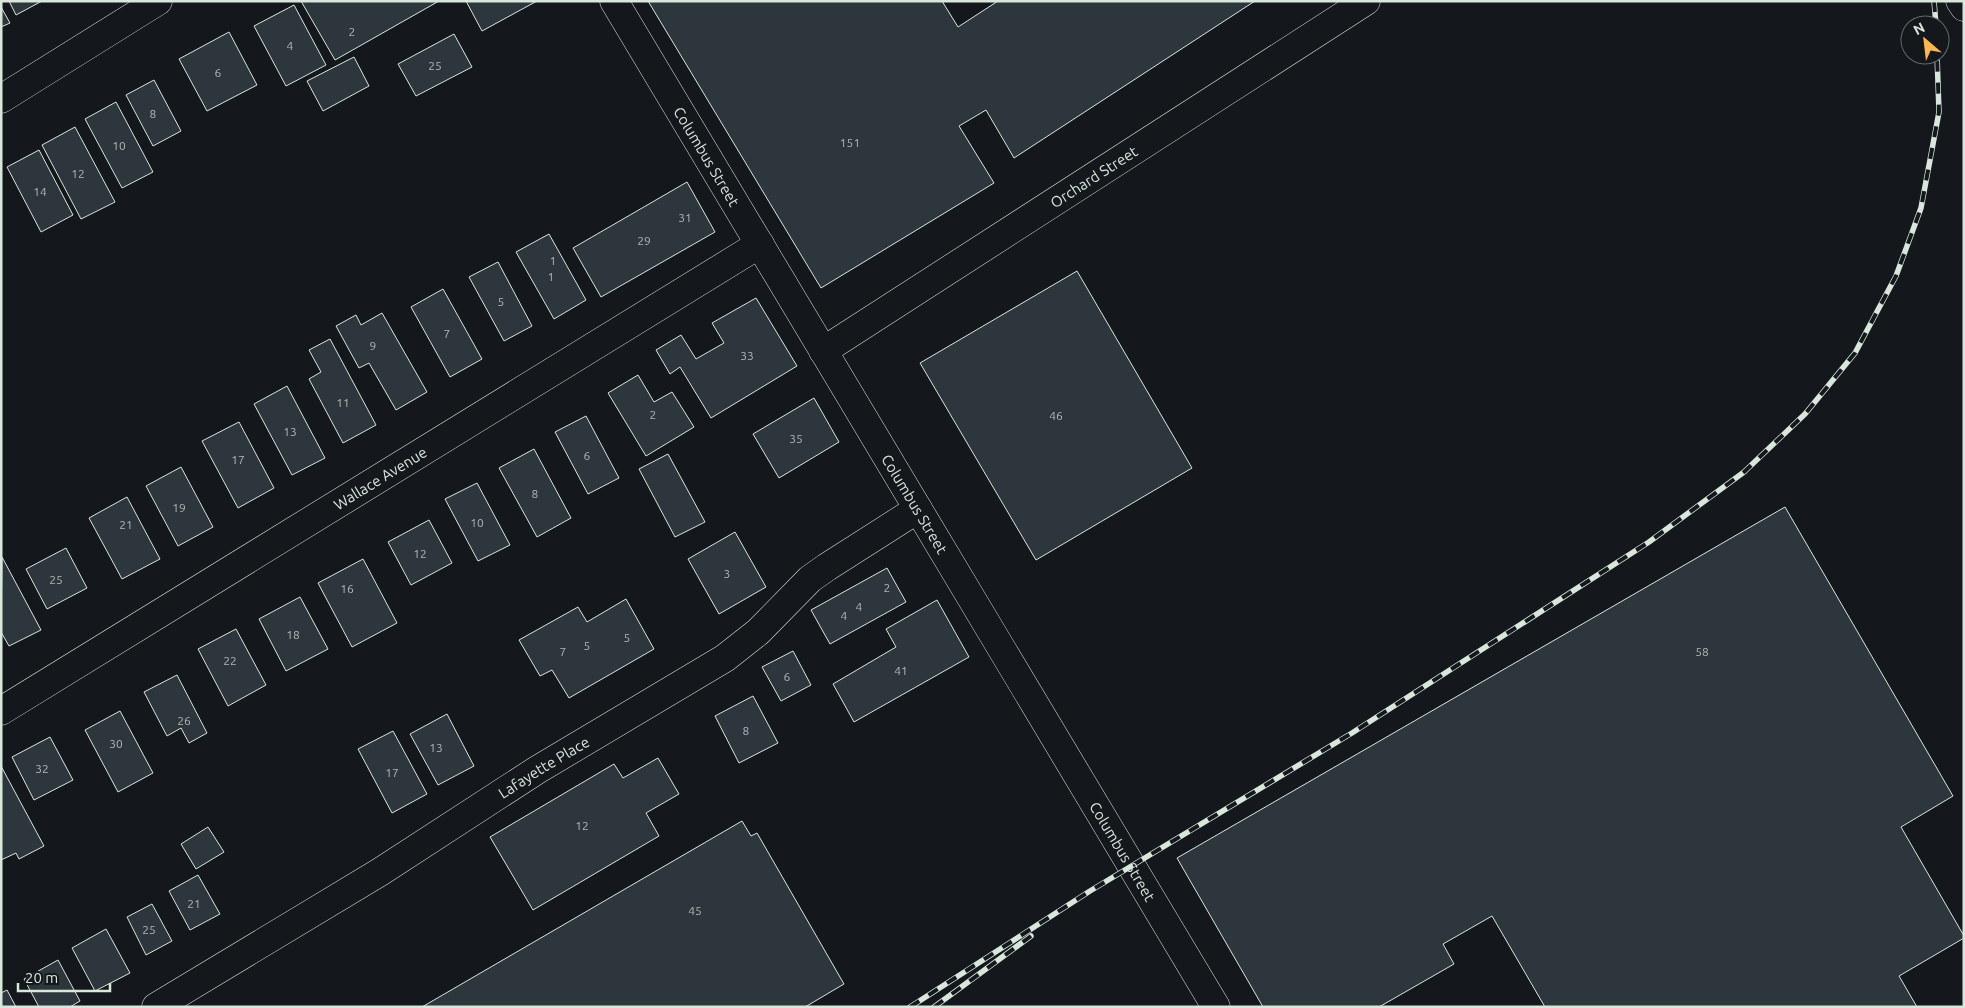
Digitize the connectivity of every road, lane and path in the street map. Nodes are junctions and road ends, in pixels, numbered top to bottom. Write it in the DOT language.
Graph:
graph roads {
  1 [pos="158,1"];
  2 [pos="614,1"];
  3 [pos="1366,1"];
  4 [pos="1960,1"];
  5 [pos="1964,7"];
  6 [pos="1,99"];
  7 [pos="760,244"];
  8 [pos="823,351"];
  9 [pos="918,509"];
  10 [pos="1,711"];
  11 [pos="156,1007"];
  12 [pos="1216,1007"];
  1 -- 6 [label="street"];
  2 -- 7 [label="street, Columbus Street"];
  3 -- 8 [label="street, Orchard Street"];
  4 -- 5 [label="street"];
  7 -- 8 [label="street, Columbus Street"];
  7 -- 10 [label="street, Wallace Avenue"];
  8 -- 9 [label="street, Columbus Street"];
  9 -- 11 [label="street, Lafayette Place"];
  9 -- 12 [label="street, Columbus Street"];
}
